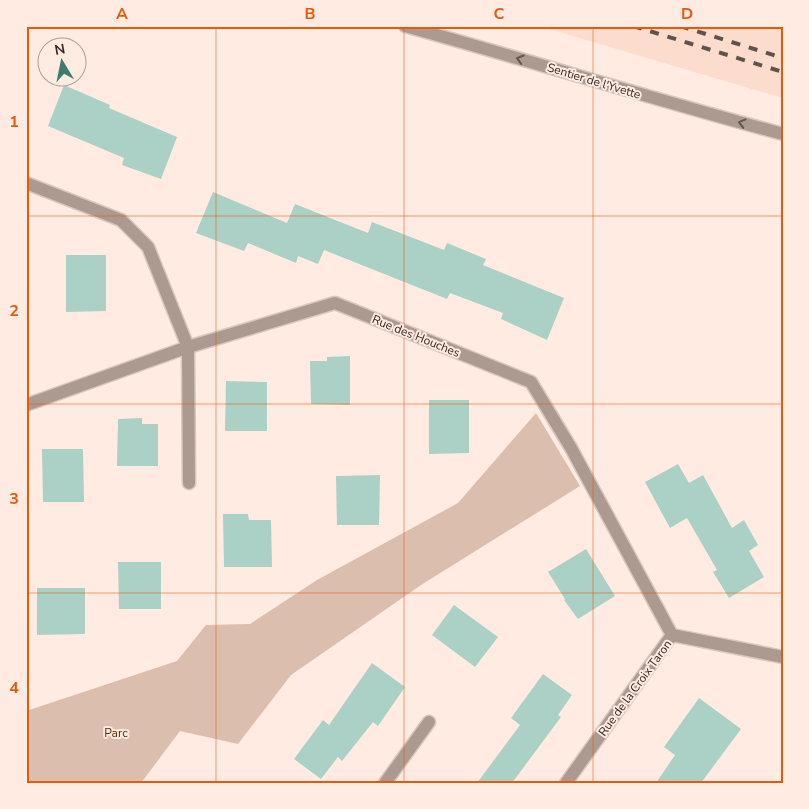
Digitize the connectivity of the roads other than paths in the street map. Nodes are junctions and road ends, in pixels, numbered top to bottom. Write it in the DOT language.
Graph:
graph roads {
  1 [pos="405,26"];
  2 [pos="783,134"];
  3 [pos="26,183"];
  4 [pos="188,347"];
  5 [pos="26,405"];
  6 [pos="189,483"];
  7 [pos="672,635"];
  8 [pos="783,657"];
  9 [pos="429,722"];
  10 [pos="385,783"];
  11 [pos="566,783"];
  2 -- 1 [label="street, Sentier de l'Yvette, one-way"];
  3 -- 4 [label="street"];
  4 -- 5 [label="street, Rue des Houches"];
  4 -- 6 [label="street"];
  4 -- 7 [label="street, Rue des Houches"];
  7 -- 8 [label="street, Rue de la Croix Taron"];
  7 -- 11 [label="street, Rue de la Croix Taron"];
  9 -- 10 [label="street"];
}
